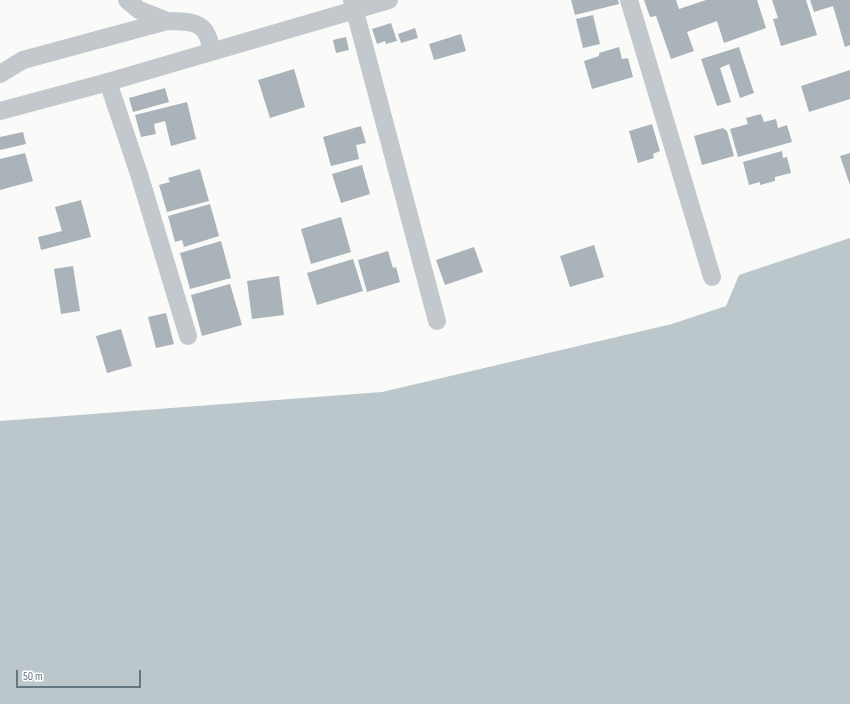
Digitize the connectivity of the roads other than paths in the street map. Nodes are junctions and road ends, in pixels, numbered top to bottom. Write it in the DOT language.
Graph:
graph roads {
  1 [pos="127,0"];
  2 [pos="389,0"];
  3 [pos="630,0"];
  4 [pos="353,5"];
  5 [pos="167,21"];
  6 [pos="212,51"];
  7 [pos="0,74"];
  8 [pos="108,82"];
  9 [pos="0,111"];
  10 [pos="712,277"];
  11 [pos="437,321"];
  12 [pos="188,336"];
  1 -- 5 [label="street"];
  2 -- 4 [label="street"];
  3 -- 10 [label="street"];
  4 -- 6 [label="street"];
  4 -- 11 [label="street"];
  5 -- 6 [label="street"];
  5 -- 7 [label="street"];
  6 -- 8 [label="street"];
  8 -- 9 [label="street"];
  8 -- 12 [label="street"];
}
